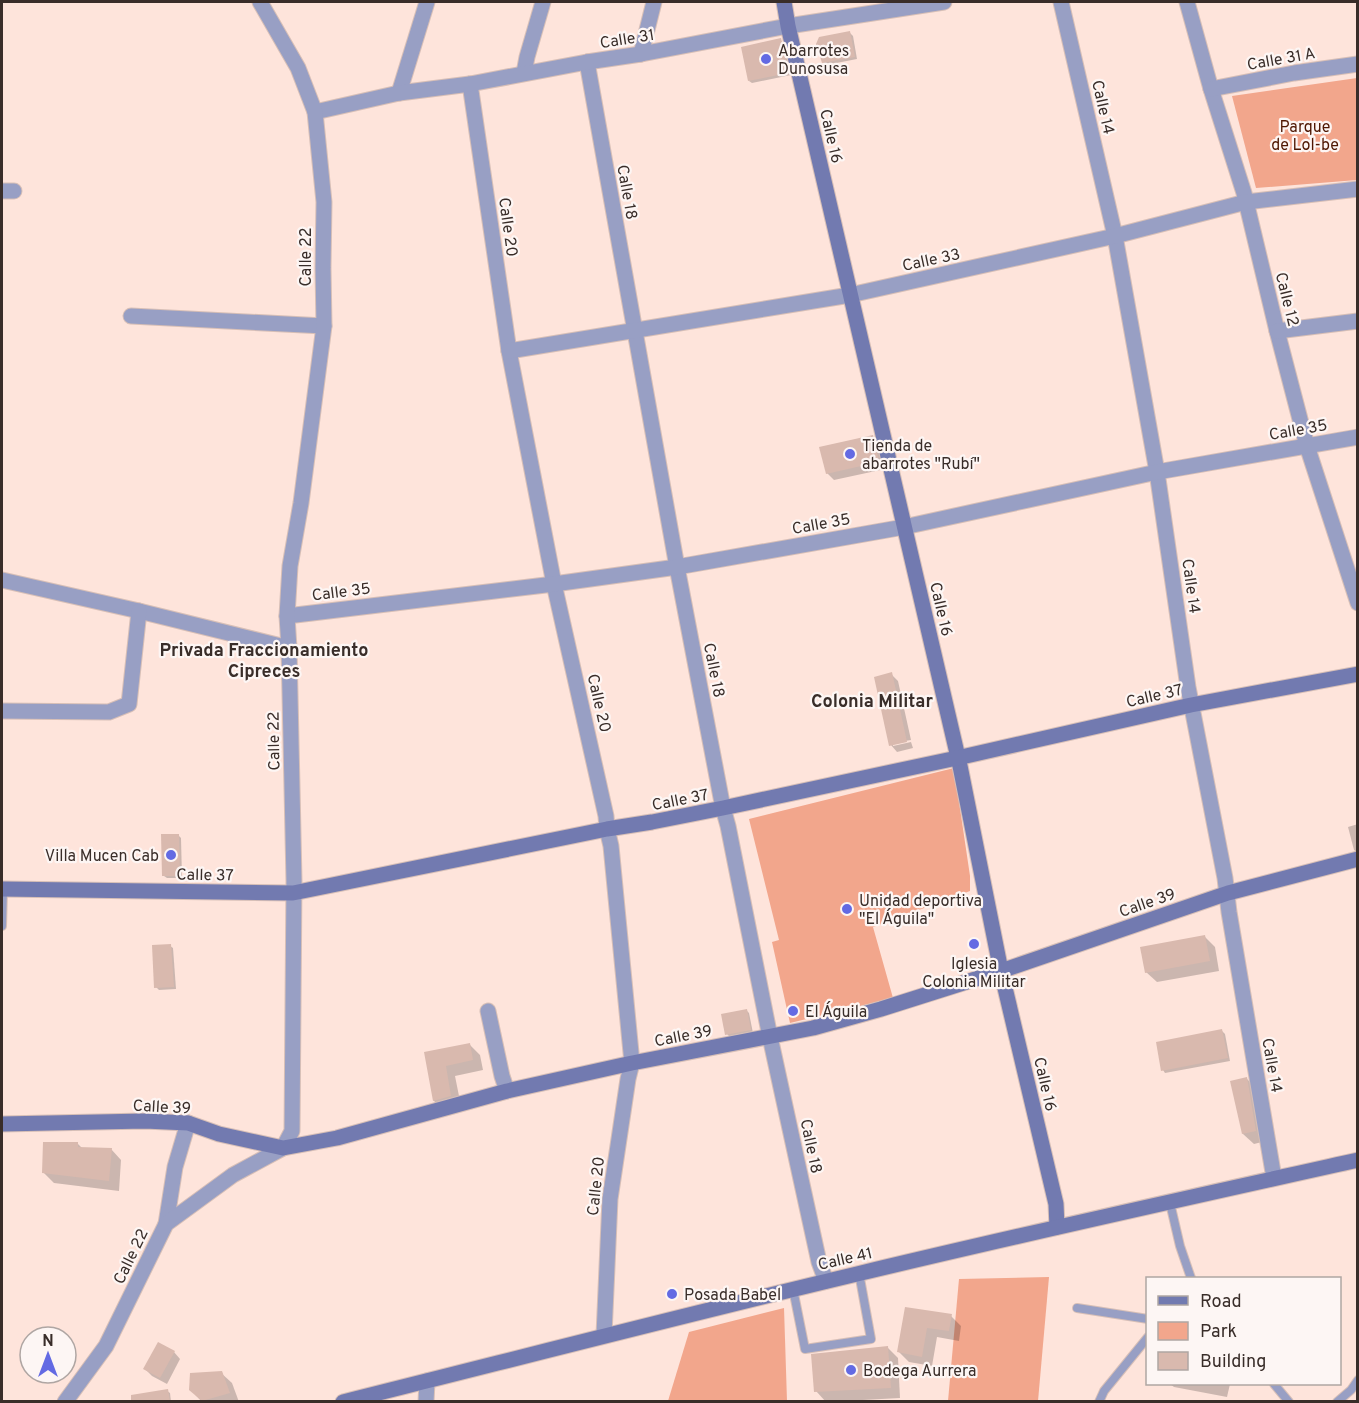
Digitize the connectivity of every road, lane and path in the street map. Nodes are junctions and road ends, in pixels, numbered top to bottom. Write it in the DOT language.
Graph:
graph roads {
  1 [pos="260,2"];
  2 [pos="427,2"];
  3 [pos="543,2"];
  4 [pos="654,2"];
  5 [pos="784,2"];
  6 [pos="944,2"];
  7 [pos="1061,2"];
  8 [pos="1187,2"];
  9 [pos="884,6"];
  10 [pos="788,26"];
  11 [pos="641,54"];
  12 [pos="587,62"];
  13 [pos="1358,64"];
  14 [pos="524,73"];
  15 [pos="470,84"];
  16 [pos="1211,89"];
  17 [pos="399,93"];
  18 [pos="315,112"];
  19 [pos="1358,189"];
  20 [pos="1246,202"];
  21 [pos="1115,236"];
  22 [pos="850,295"];
  23 [pos="131,316"];
  24 [pos="1358,321"];
  25 [pos="324,326"];
  26 [pos="1277,330"];
  27 [pos="634,331"];
  28 [pos="510,351"];
  29 [pos="1358,437"];
  30 [pos="1307,446"];
  31 [pos="1157,472"];
  32 [pos="904,527"];
  33 [pos="677,567"];
  34 [pos="2,580"];
  35 [pos="555,584"];
  36 [pos="1358,603"];
  37 [pos="139,611"];
  38 [pos="287,616"];
  39 [pos="289,648"];
  40 [pos="1358,674"];
  41 [pos="1191,705"];
  42 [pos="2,711"];
  43 [pos="957,758"];
  44 [pos="723,808"];
  45 [pos="607,829"];
  46 [pos="1358,859"];
  47 [pos="2,889"];
  48 [pos="293,893"];
  49 [pos="1228,893"];
  50 [pos="2,926"];
  51 [pos="1001,971"];
  52 [pos="488,1011"];
  53 [pos="770,1037"];
  54 [pos="632,1063"];
  55 [pos="507,1091"];
  56 [pos="188,1123"];
  57 [pos="2,1124"];
  58 [pos="283,1148"];
  59 [pos="1358,1160"];
  60 [pos="1274,1179"];
  61 [pos="1170,1203"];
  62 [pos="166,1224"];
  63 [pos="1057,1227"];
  64 [pos="859,1273"];
  65 [pos="1191,1277"];
  66 [pos="826,1281"];
  67 [pos="794,1289"];
  68 [pos="1077,1308"];
  69 [pos="1146,1319"];
  70 [pos="604,1335"];
  71 [pos="1146,1339"];
  72 [pos="1358,1380"];
  73 [pos="426,1381"];
  74 [pos="1276,1385"];
  75 [pos="65,1401"];
  76 [pos="343,1401"];
  77 [pos="426,1401"];
  78 [pos="1099,1401"];
  79 [pos="1288,1401"];
  80 [pos="1337,1401"];
  1 -- 18 [label="street, Calle 22"];
  2 -- 17 [label="street"];
  3 -- 14 [label="street"];
  4 -- 11 [label="street"];
  5 -- 10 [label="main road, Calle 16"];
  6 -- 9 [label="street, Calle 31"];
  7 -- 21 [label="street, Calle 14"];
  8 -- 16 [label="street, Calle 12"];
  9 -- 10 [label="street, Calle 31"];
  10 -- 11 [label="street, Calle 31"];
  10 -- 22 [label="main road, Calle 16"];
  11 -- 12 [label="street, Calle 31"];
  12 -- 14 [label="street, Calle 31"];
  12 -- 27 [label="street, Calle 18"];
  13 -- 16 [label="street, Calle 31 A"];
  14 -- 15 [label="street, Calle 31"];
  15 -- 17 [label="street, Calle 31"];
  15 -- 28 [label="street, Calle 20"];
  16 -- 20 [label="street, Calle 12"];
  17 -- 18 [label="street, Calle 31"];
  18 -- 25 [label="street, Calle 22"];
  19 -- 20 [label="street, Calle 33"];
  20 -- 21 [label="street, Calle 33"];
  20 -- 26 [label="street, Calle 12"];
  21 -- 22 [label="street, Calle 33"];
  21 -- 31 [label="street, Calle 14"];
  22 -- 27 [label="street, Calle 33"];
  22 -- 32 [label="main road, Calle 16"];
  23 -- 25 [label="street"];
  24 -- 26 [label="street"];
  25 -- 38 [label="street, Calle 22"];
  26 -- 30 [label="street, Calle 12"];
  27 -- 28 [label="street, Calle 33"];
  27 -- 33 [label="street, Calle 18"];
  28 -- 35 [label="street, Calle 20"];
  29 -- 30 [label="street, Calle 35"];
  30 -- 31 [label="street, Calle 35"];
  30 -- 36 [label="street, Calle 12"];
  31 -- 32 [label="street, Calle 35"];
  31 -- 41 [label="street, Calle 14"];
  32 -- 33 [label="street, Calle 35"];
  32 -- 43 [label="main road, Calle 16"];
  33 -- 35 [label="street, Calle 35"];
  33 -- 44 [label="street, Calle 18"];
  34 -- 37 [label="street"];
  35 -- 38 [label="street, Calle 35"];
  35 -- 45 [label="street, Calle 20"];
  37 -- 39 [label="street"];
  37 -- 42 [label="street"];
  38 -- 39 [label="street, Calle 22"];
  39 -- 48 [label="street, Calle 22"];
  40 -- 41 [label="main road, Calle 37"];
  41 -- 43 [label="main road, Calle 37"];
  41 -- 49 [label="street, Calle 14"];
  43 -- 44 [label="main road, Calle 37"];
  43 -- 51 [label="main road, Calle 16"];
  44 -- 45 [label="main road, Calle 37"];
  44 -- 53 [label="street, Calle 18"];
  45 -- 48 [label="main road, Calle 37"];
  45 -- 54 [label="street, Calle 20"];
  46 -- 49 [label="main road, Calle 39"];
  47 -- 48 [label="main road, Calle 37"];
  47 -- 50 [label="lane"];
  48 -- 58 [label="street, Calle 22"];
  49 -- 51 [label="main road, Calle 39"];
  49 -- 60 [label="street, Calle 14"];
  51 -- 53 [label="main road, Calle 39"];
  51 -- 63 [label="main road, Calle 16"];
  52 -- 55 [label="street"];
  53 -- 54 [label="main road, Calle 39"];
  53 -- 66 [label="street, Calle 18"];
  54 -- 55 [label="main road, Calle 39"];
  54 -- 70 [label="street, Calle 20"];
  55 -- 58 [label="main road, Calle 39"];
  56 -- 57 [label="main road, Calle 39"];
  56 -- 58 [label="main road, Calle 39"];
  56 -- 62 [label="street"];
  58 -- 62 [label="street, Calle 22"];
  59 -- 60 [label="main road, Calle 41"];
  60 -- 61 [label="main road, Calle 41"];
  61 -- 63 [label="main road, Calle 41"];
  61 -- 65 [label="lane"];
  62 -- 75 [label="street, Calle 22"];
  63 -- 64 [label="main road, Calle 41"];
  64 -- 66 [label="main road, Calle 41"];
  64 -- 67 [label="lane"];
  66 -- 67 [label="main road, Calle 41"];
  67 -- 70 [label="main road, Calle 41"];
  68 -- 69 [label="lane"];
  70 -- 73 [label="main road, Calle 41"];
  71 -- 78 [label="lane"];
  72 -- 80 [label="lane"];
  73 -- 76 [label="main road, Calle 41"];
  73 -- 77 [label="street"];
  74 -- 79 [label="lane"];
}
